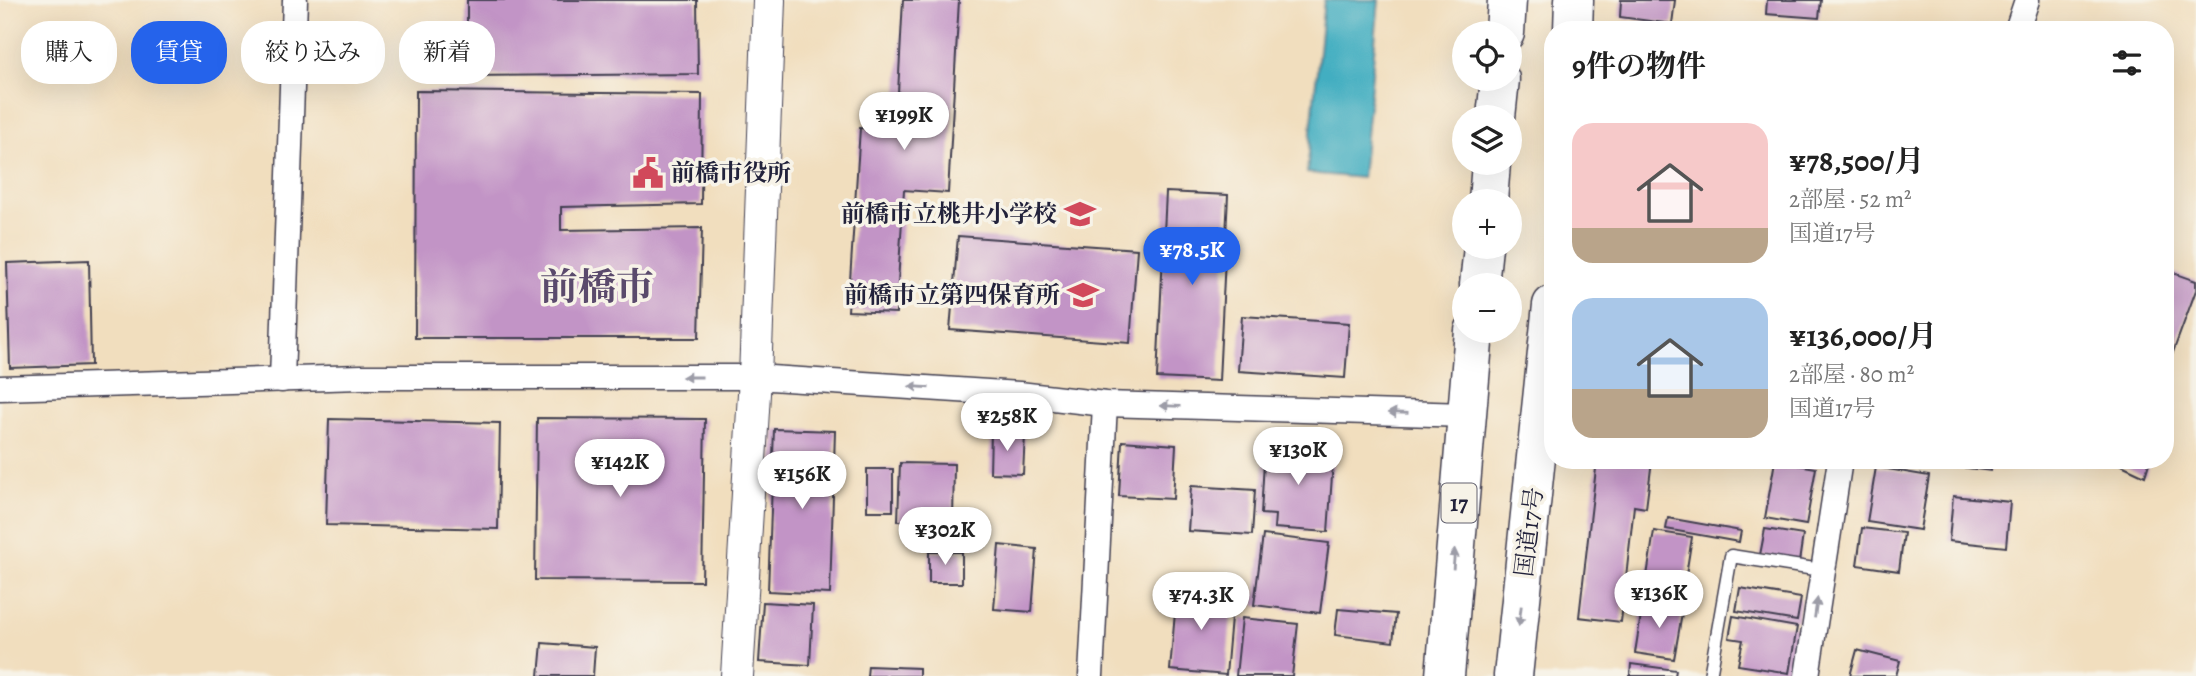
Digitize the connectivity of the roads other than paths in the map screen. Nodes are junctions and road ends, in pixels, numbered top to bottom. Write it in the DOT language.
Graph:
graph roads {
  1 [pos="295,0"];
  2 [pos="769,0"];
  3 [pos="1507,0"];
  4 [pos="1574,0"];
  5 [pos="2027,0"];
  6 [pos="1506,21"];
  7 [pos="1573,21"];
  8 [pos="2020,21"];
  9 [pos="1473,343"];
  10 [pos="755,377"];
  11 [pos="282,380"];
  12 [pos="0,388"];
  13 [pos="1105,404"];
  14 [pos="1466,415"];
  15 [pos="1544,440"];
  16 [pos="1838,469"];
  17 [pos="1821,569"];
  18 [pos="737,676"];
  19 [pos="1091,676"];
  20 [pos="1445,676"];
  21 [pos="1513,676"];
  22 [pos="1710,676"];
  23 [pos="1807,676"];
  1 -- 11 [label="street"];
  2 -- 10 [label="street"];
  3 -- 6 [label="highway"];
  4 -- 7 [label="highway"];
  5 -- 8 [label="street"];
  9 -- 14 [label="highway, 17"];
  10 -- 11 [label="street, one-way"];
  13 -- 10 [label="street, one-way"];
  10 -- 18 [label="street"];
  11 -- 12 [label="street"];
  14 -- 13 [label="street, one-way"];
  13 -- 19 [label="street"];
  20 -- 14 [label="highway, 17, one-way"];
  15 -- 21 [label="highway, 国道17号, one-way"];
  16 -- 17 [label="street"];
  17 -- 22 [label="lane"];
  23 -- 17 [label="street, one-way"];
}
